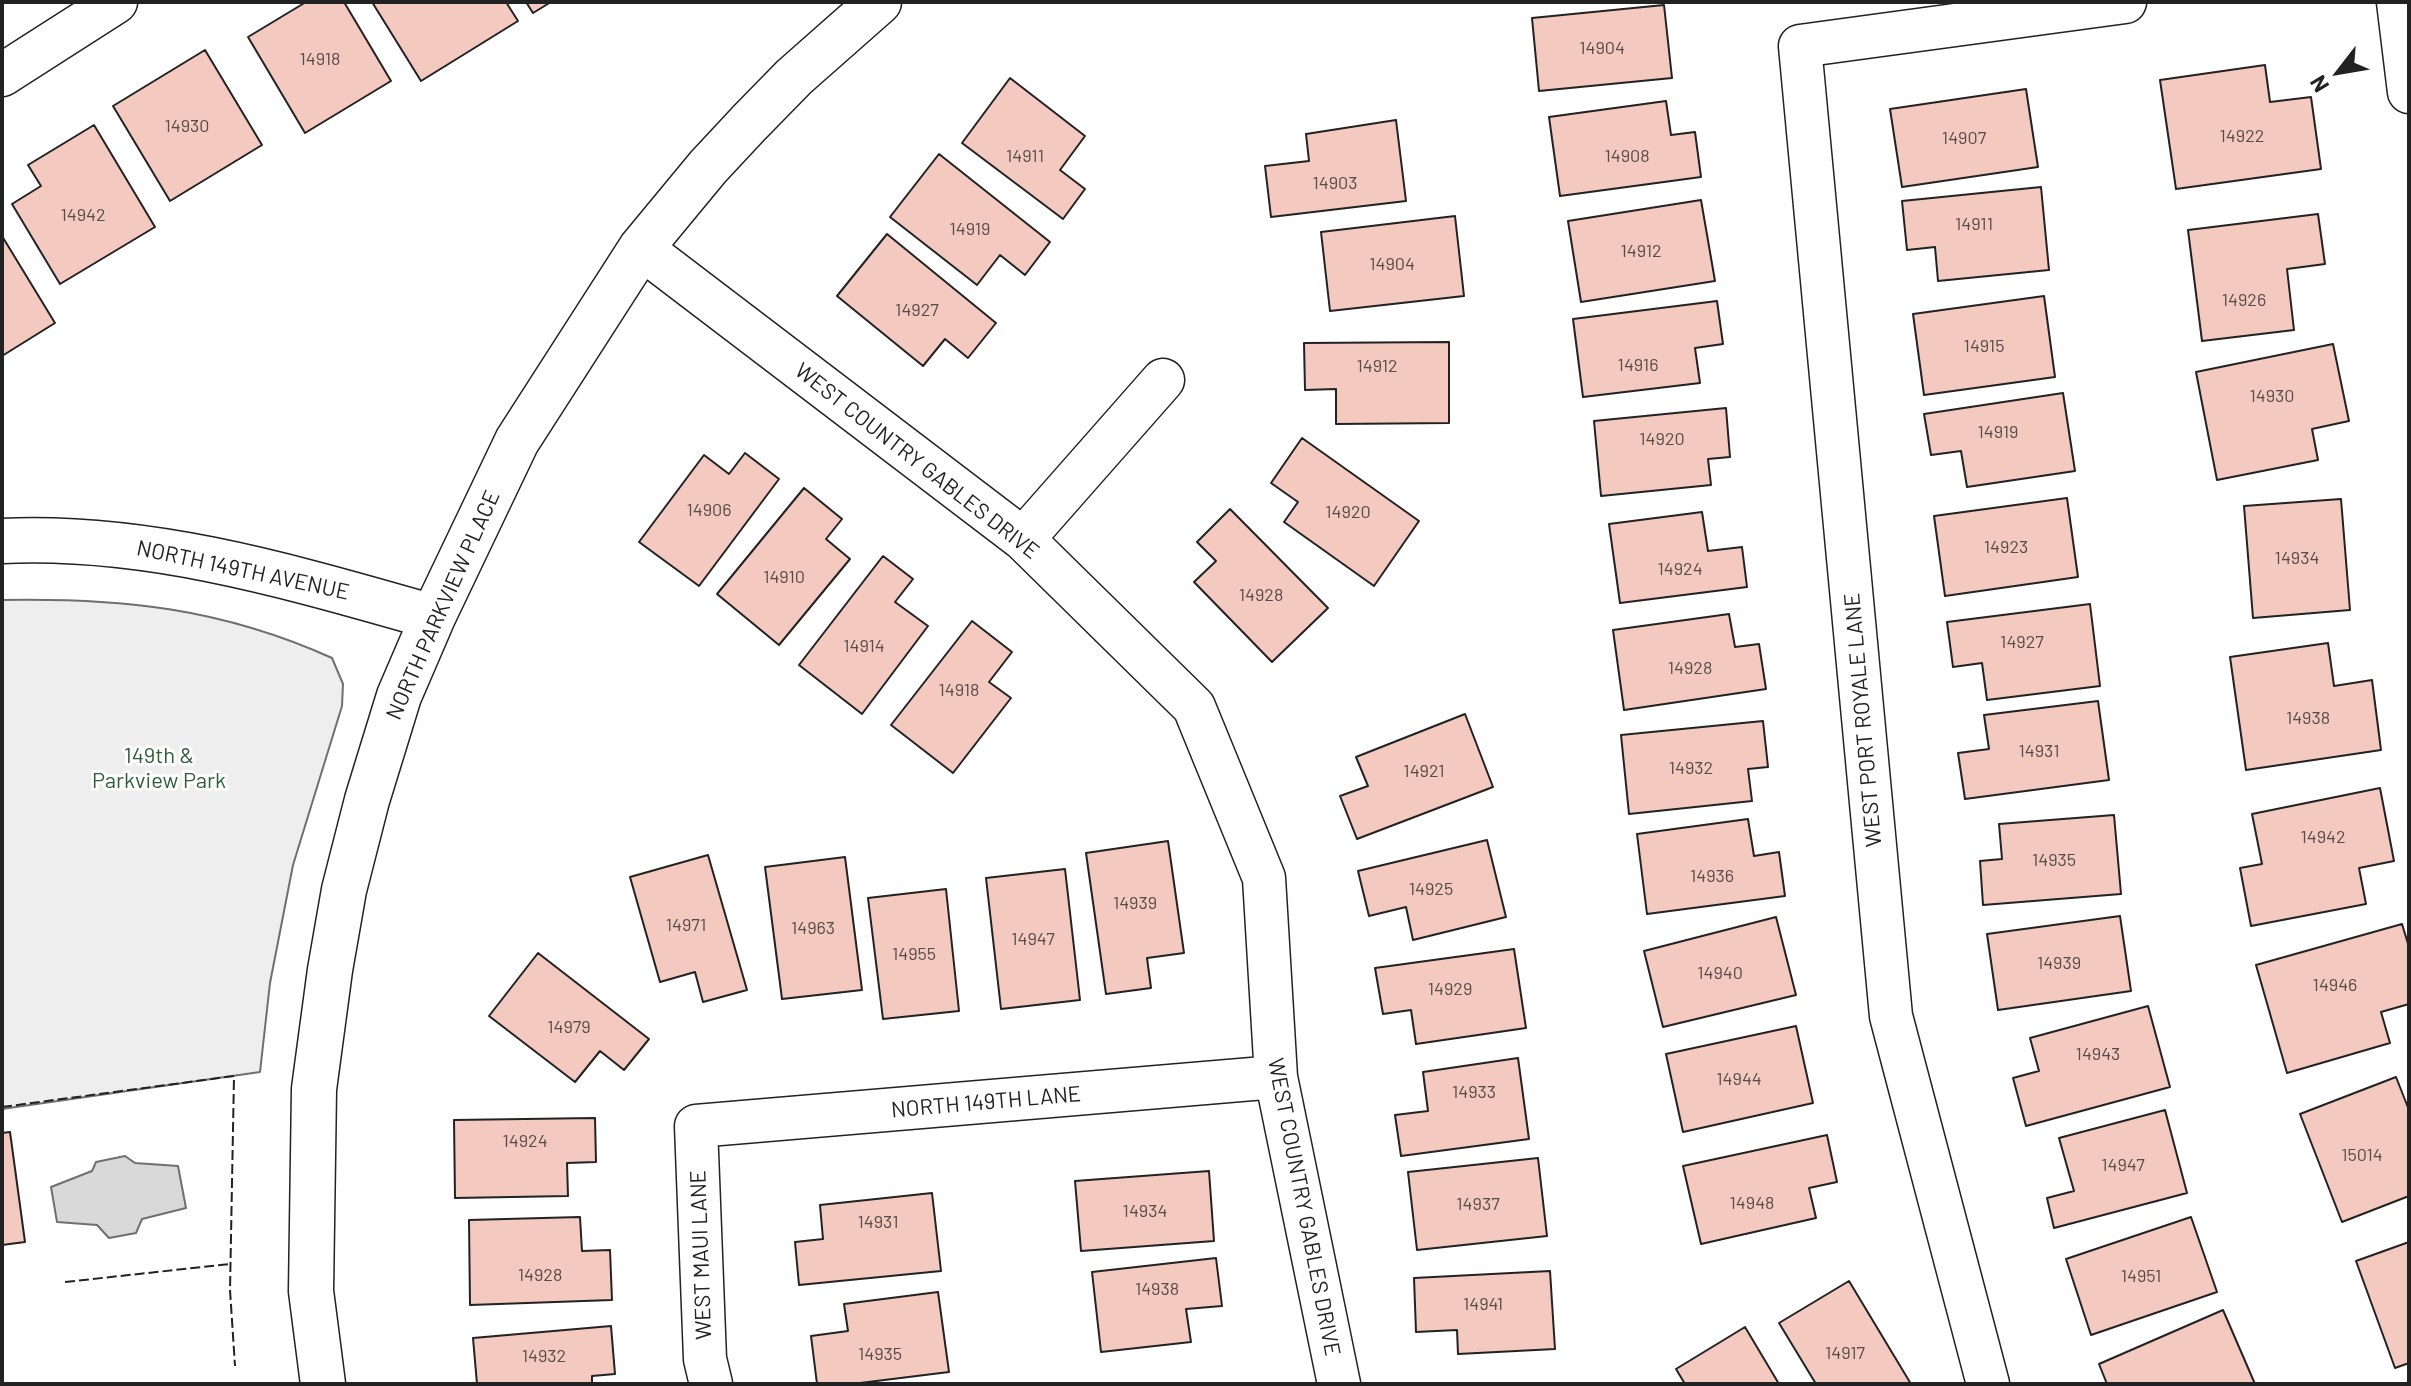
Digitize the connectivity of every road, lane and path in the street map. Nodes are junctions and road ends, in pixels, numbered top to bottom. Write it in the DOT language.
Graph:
graph roads {
  1 [pos="116,2"];
  2 [pos="879,2"];
  3 [pos="2125,2"];
  4 [pos="2398,2"];
  5 [pos="2,75"];
  6 [pos="2409,92"];
  7 [pos="641,248"];
  8 [pos="1163,380"];
  9 [pos="1023,539"];
  10 [pos="2,541"];
  11 [pos="433,617"];
  12 [pos="1276,1077"];
  13 [pos="696,1126"];
  14 [pos="323,1384"];
  15 [pos="711,1384"];
  16 [pos="1339,1384"];
  17 [pos="1988,1384"];
  1 -- 5 [label="street"];
  2 -- 7 [label="street, NORTH PARKVIEW PLACE"];
  3 -- 17 [label="street, WEST PORT ROYALE LANE"];
  4 -- 6 [label="street"];
  7 -- 9 [label="street, WEST COUNTRY GABLES DRIVE"];
  7 -- 11 [label="street, NORTH PARKVIEW PLACE"];
  8 -- 9 [label="street"];
  9 -- 12 [label="street, WEST COUNTRY GABLES DRIVE"];
  10 -- 11 [label="street, NORTH 149TH AVENUE"];
  11 -- 14 [label="street, NORTH PARKVIEW PLACE"];
  12 -- 13 [label="street, NORTH 149TH LANE"];
  12 -- 16 [label="street, WEST COUNTRY GABLES DRIVE"];
  13 -- 15 [label="street, WEST MAUI LANE"];
}
